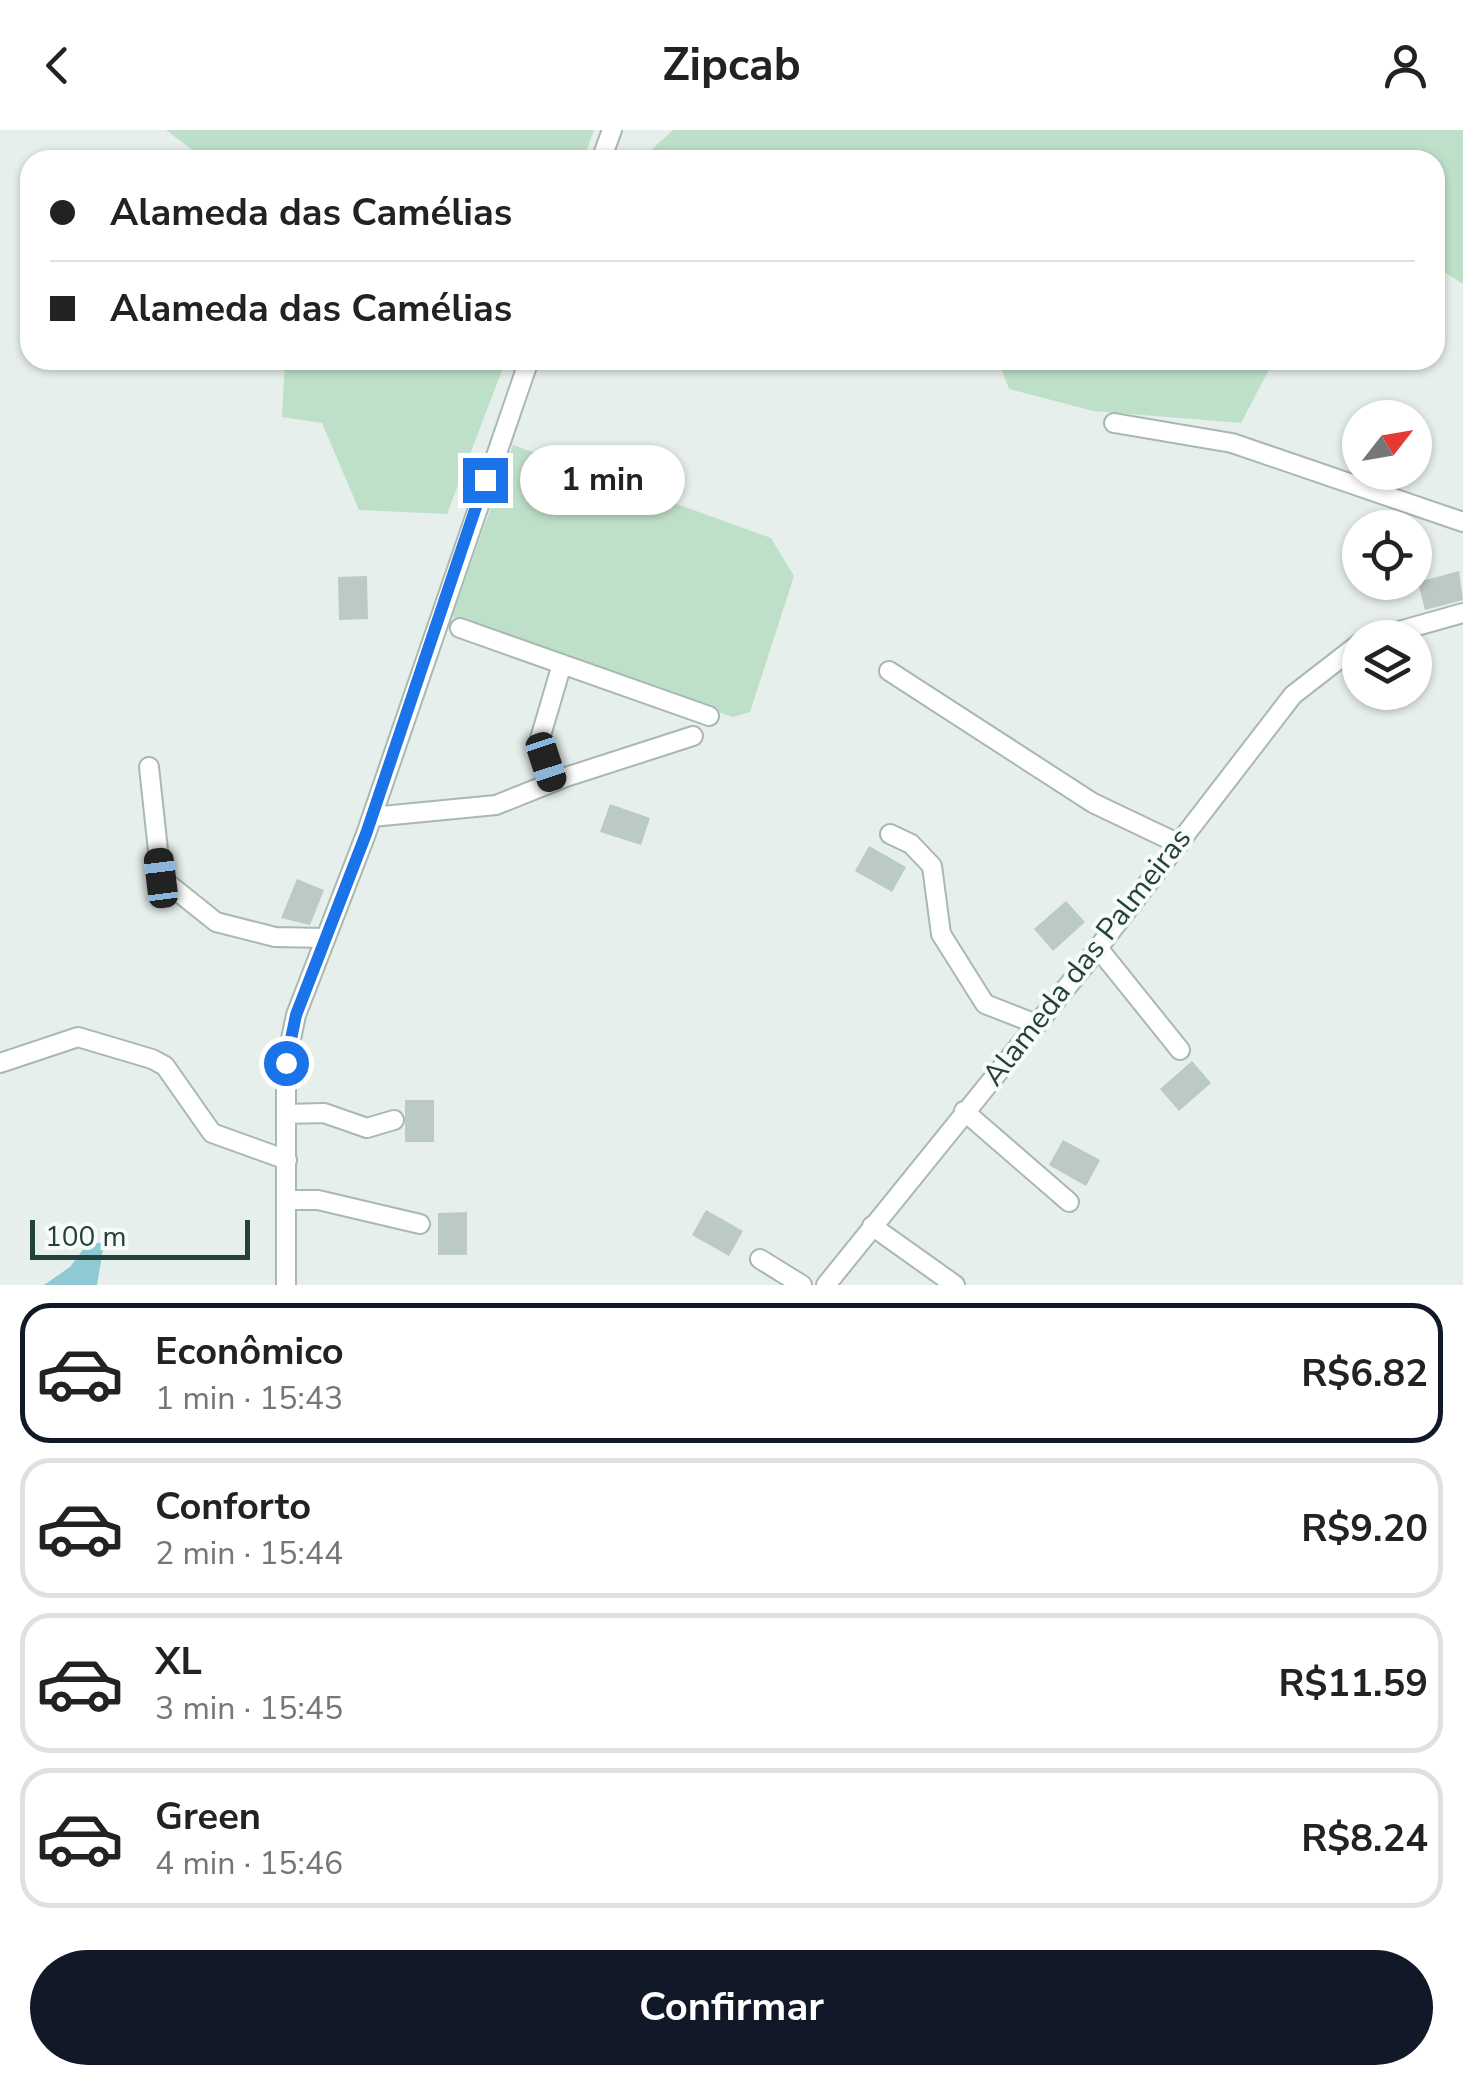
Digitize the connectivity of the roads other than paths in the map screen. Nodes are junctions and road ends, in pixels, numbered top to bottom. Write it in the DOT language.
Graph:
graph roads {
  1 [pos="526,370"];
  2 [pos="1114,423"];
  3 [pos="1463,522"];
  4 [pos="1463,613"];
  5 [pos="1432,622"];
  6 [pos="460,628"];
  7 [pos="1342,657"];
  8 [pos="562,664"];
  9 [pos="889,671"];
  10 [pos="709,716"];
  11 [pos="693,736"];
  12 [pos="149,768"];
  13 [pos="552,782"];
  14 [pos="372,817"];
  15 [pos="890,834"];
  16 [pos="1177,844"];
  17 [pos="326,938"];
  18 [pos="1098,948"];
  19 [pos="1036,1024"];
  20 [pos="1180,1050"];
  21 [pos="0,1063"];
  22 [pos="964,1111"];
  23 [pos="286,1114"];
  24 [pos="394,1120"];
  25 [pos="288,1160"];
  26 [pos="287,1200"];
  27 [pos="1069,1202"];
  28 [pos="420,1224"];
  29 [pos="872,1226"];
  30 [pos="760,1259"];
  31 [pos="286,1285"];
  32 [pos="802,1285"];
  33 [pos="826,1285"];
  34 [pos="955,1285"];
  1 -- 14 [label="street"];
  2 -- 3 [label="street"];
  4 -- 5 [label="street"];
  6 -- 8 [label="street"];
  7 -- 16 [label="street, Alameda das Palmeiras"];
  8 -- 10 [label="street"];
  8 -- 13 [label="street"];
  9 -- 16 [label="street"];
  11 -- 13 [label="street"];
  12 -- 17 [label="street"];
  13 -- 14 [label="street"];
  14 -- 17 [label="street"];
  15 -- 19 [label="street"];
  16 -- 18 [label="street, Alameda das Palmeiras"];
  17 -- 23 [label="street"];
  18 -- 19 [label="street, Alameda das Palmeiras"];
  18 -- 20 [label="street"];
  19 -- 22 [label="street, Alameda das Palmeiras"];
  21 -- 25 [label="street"];
  22 -- 27 [label="street"];
  22 -- 29 [label="street, Alameda das Palmeiras"];
  23 -- 24 [label="street"];
  23 -- 25 [label="street"];
  25 -- 26 [label="street"];
  26 -- 28 [label="street"];
  26 -- 31 [label="street"];
  29 -- 33 [label="street, Alameda das Palmeiras"];
  29 -- 34 [label="street"];
  30 -- 32 [label="street"];
}
